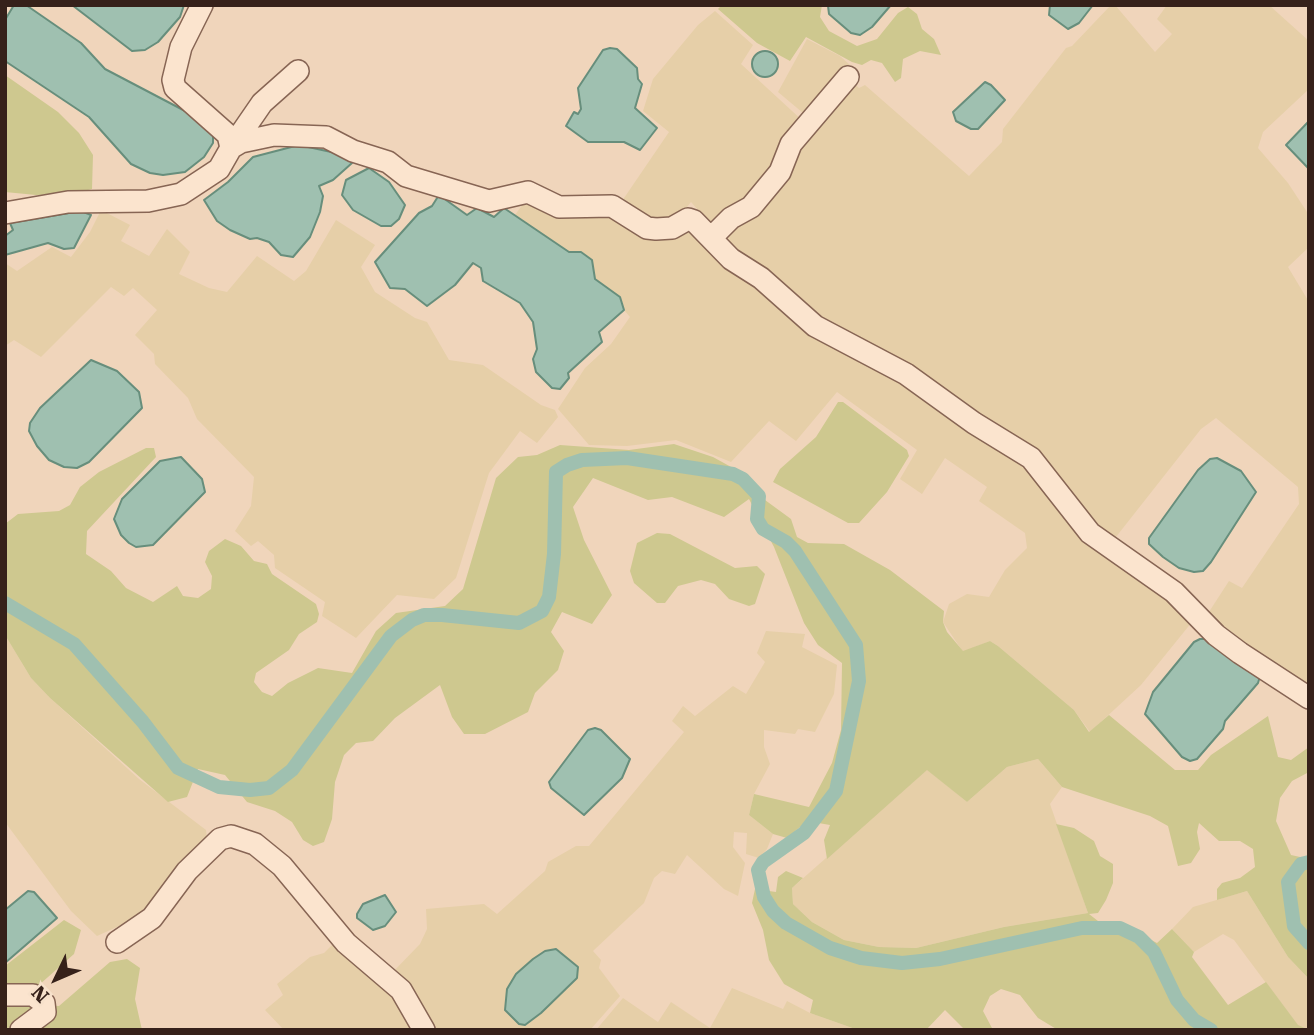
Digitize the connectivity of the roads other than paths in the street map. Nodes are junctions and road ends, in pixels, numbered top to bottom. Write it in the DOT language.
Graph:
graph roads {
  1 [pos="202,5"];
  2 [pos="298,71"];
  3 [pos="848,77"];
  4 [pos="231,148"];
  5 [pos="5,213"];
  6 [pos="712,237"];
  7 [pos="1309,698"];
  8 [pos="117,942"];
  9 [pos="5,995"];
  10 [pos="21,1030"];
  11 [pos="424,1030"];
  1 -- 4 [label="street"];
  2 -- 4 [label="street"];
  3 -- 6 [label="street"];
  4 -- 5 [label="street"];
  4 -- 6 [label="street"];
  6 -- 7 [label="street"];
  8 -- 11 [label="street"];
  9 -- 10 [label="street"];
}
